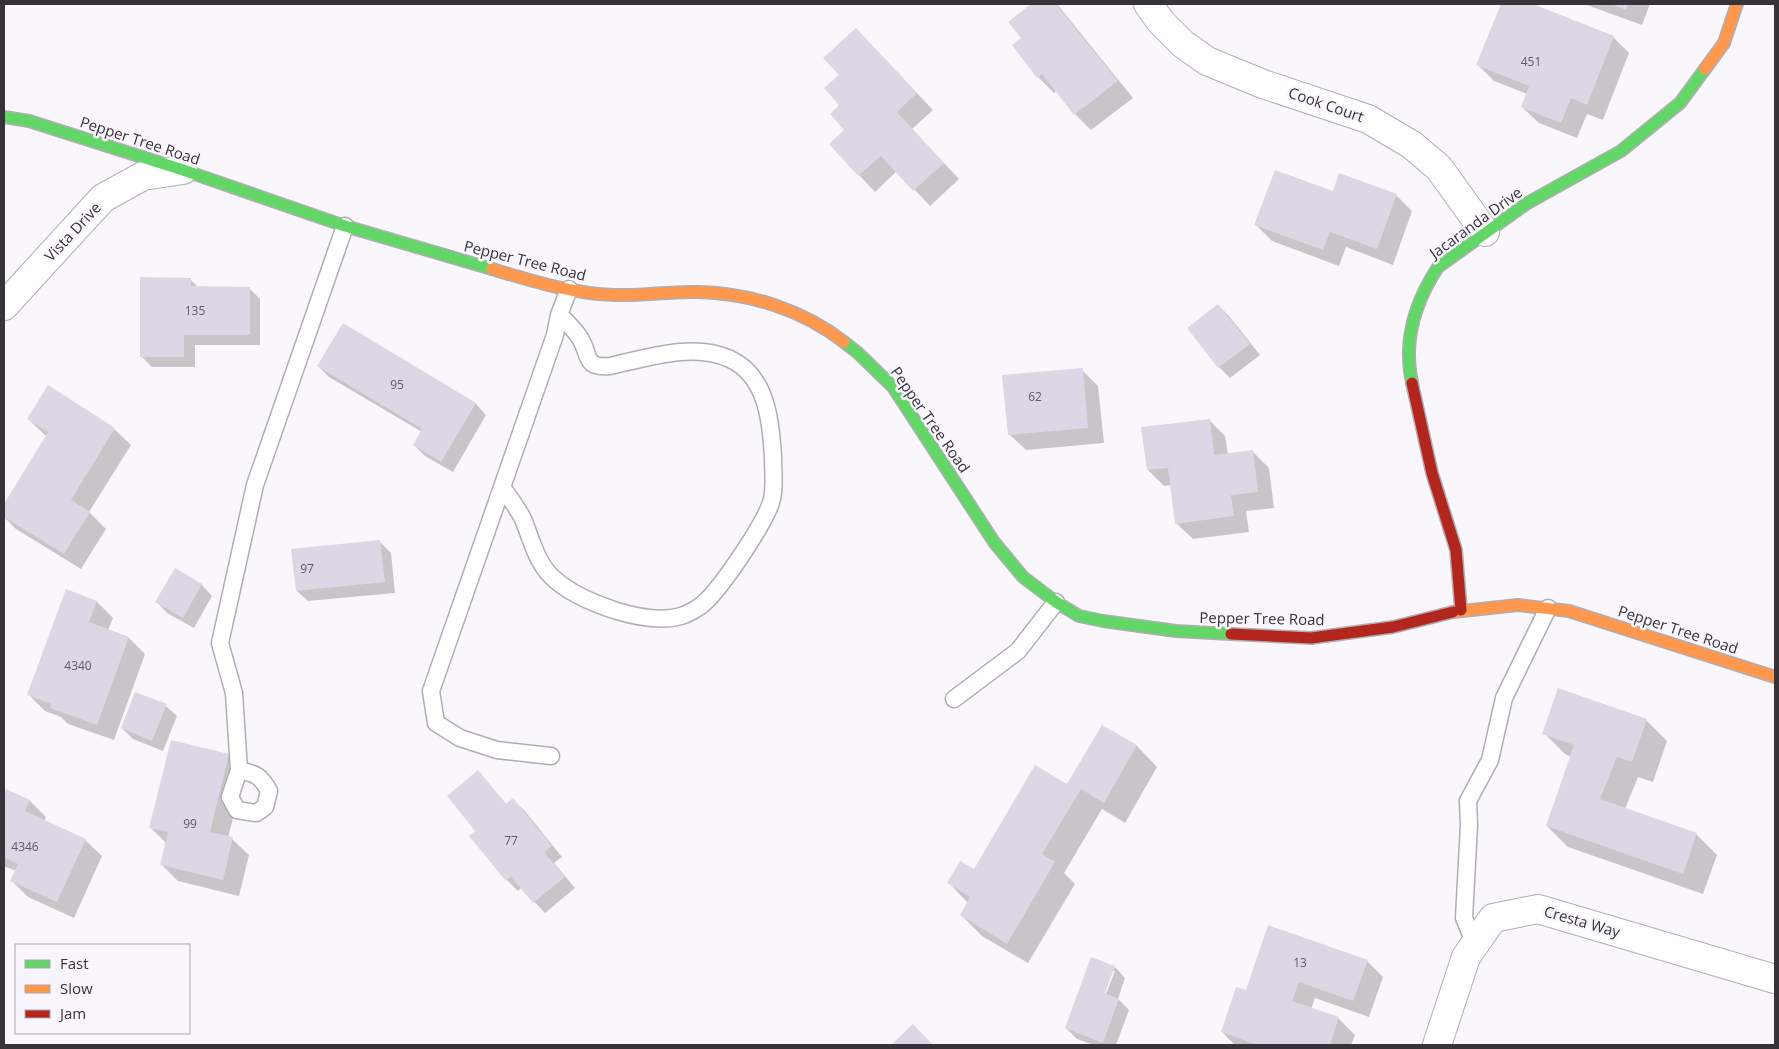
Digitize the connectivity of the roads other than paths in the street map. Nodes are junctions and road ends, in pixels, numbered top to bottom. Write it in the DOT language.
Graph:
graph roads {
  1 [pos="1148,4"];
  2 [pos="1736,4"];
  3 [pos="4,117"];
  4 [pos="183,170"];
  5 [pos="345,226"];
  6 [pos="1485,232"];
  7 [pos="569,289"];
  8 [pos="4,306"];
  9 [pos="559,315"];
  10 [pos="502,486"];
  11 [pos="1056,602"];
  12 [pos="1548,608"];
  13 [pos="1461,610"];
  14 [pos="1775,677"];
  15 [pos="954,699"];
  16 [pos="550,756"];
  17 [pos="239,770"];
  18 [pos="1475,944"];
  19 [pos="1775,979"];
  20 [pos="1437,1045"];
  1 -- 6 [label="street, Cook Court"];
  2 -- 6 [label="street, Jacaranda Drive"];
  3 -- 4 [label="street, Pepper Tree Road"];
  4 -- 5 [label="street, Pepper Tree Road"];
  4 -- 8 [label="street, Vista Drive"];
  5 -- 7 [label="street, Pepper Tree Road"];
  5 -- 17 [label="lane"];
  6 -- 13 [label="street, Jacaranda Drive"];
  7 -- 9 [label="lane"];
  7 -- 11 [label="street, Pepper Tree Road"];
  9 -- 10 [label="lane"];
  9 -- 10 [label="lane"];
  10 -- 16 [label="lane"];
  11 -- 13 [label="street, Pepper Tree Road"];
  11 -- 15 [label="lane"];
  12 -- 13 [label="street, Pepper Tree Road"];
  12 -- 14 [label="street, Pepper Tree Road"];
  12 -- 18 [label="lane"];
  18 -- 19 [label="street, Cresta Way"];
  18 -- 20 [label="street, Cresta Way"];
}
